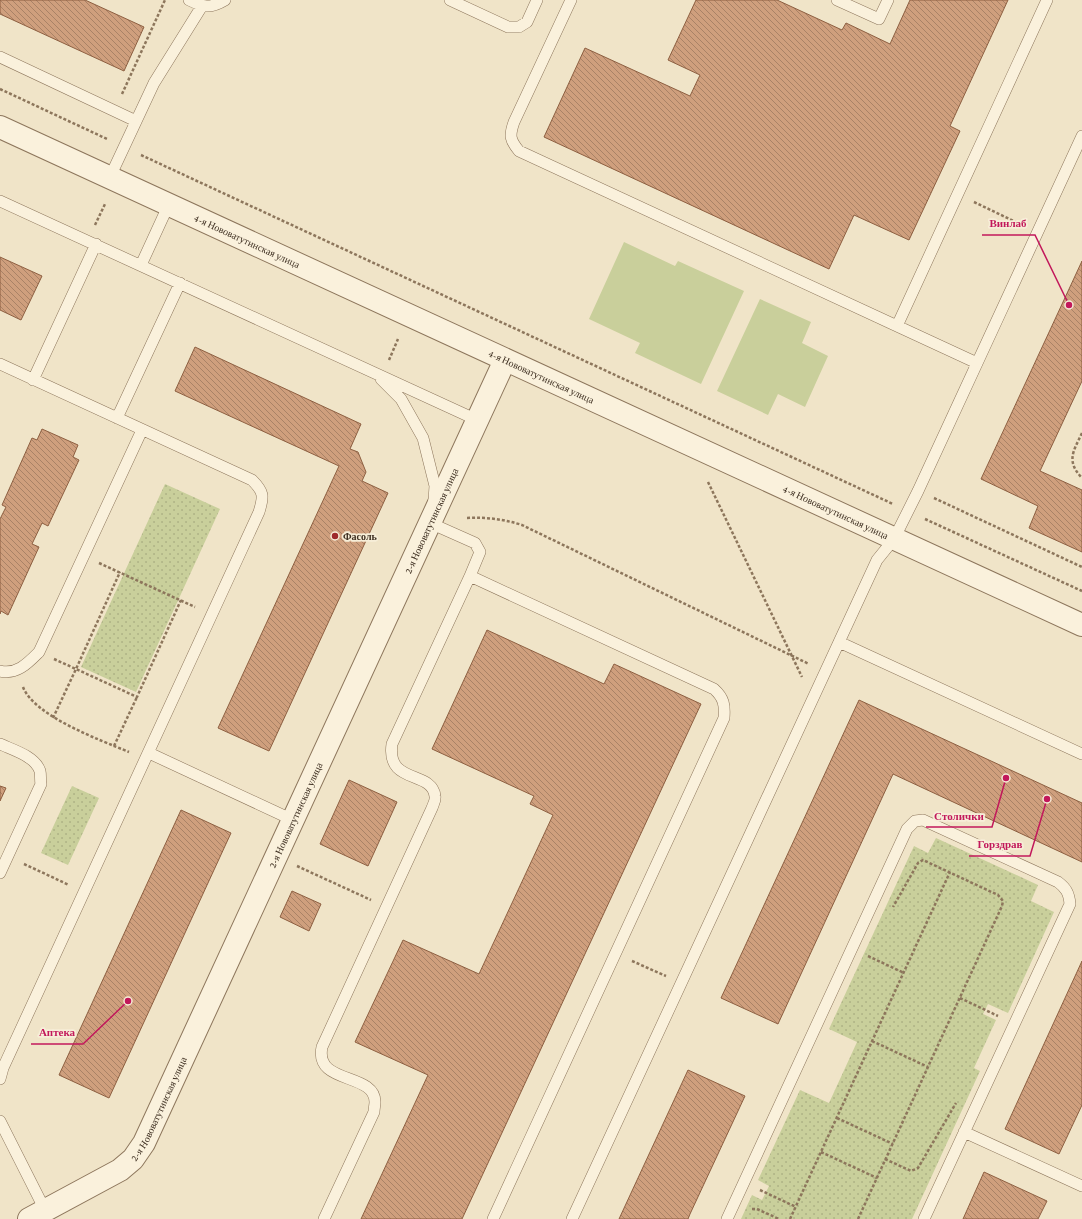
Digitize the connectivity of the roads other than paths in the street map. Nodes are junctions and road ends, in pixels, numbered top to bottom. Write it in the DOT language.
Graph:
graph roads {
  1 [pos="189,0"];
  2 [pos="225,0"];
  3 [pos="450,0"];
  4 [pos="537,0"];
  5 [pos="571,0"];
  6 [pos="837,0"];
  7 [pos="888,0"];
  8 [pos="1047,0"];
  9 [pos="202,6"];
  10 [pos="0,57"];
  11 [pos="136,121"];
  12 [pos="0,127"];
  13 [pos="1082,136"];
  14 [pos="110,177"];
  15 [pos="0,200"];
  16 [pos="169,204"];
  17 [pos="92,242"];
  18 [pos="141,265"];
  19 [pos="180,283"];
  20 [pos="897,326"];
  21 [pos="506,360"];
  22 [pos="977,363"];
  23 [pos="1,367"];
  24 [pos="379,375"];
  25 [pos="33,380"];
  26 [pos="117,418"];
  27 [pos="477,420"];
  28 [pos="142,430"];
  29 [pos="431,521"];
  30 [pos="894,538"];
  31 [pos="470,576"];
  32 [pos="1082,625"];
  33 [pos="839,642"];
  34 [pos="0,671"];
  35 [pos="0,744"];
  36 [pos="1082,754"];
  37 [pos="147,757"];
  38 [pos="293,820"];
  39 [pos="0,873"];
  40 [pos="0,1078"];
  41 [pos="0,1121"];
  42 [pos="964,1132"];
  43 [pos="1082,1186"];
  44 [pos="37,1215"];
  45 [pos="324,1219"];
  46 [pos="492,1219"];
  47 [pos="572,1219"];
  48 [pos="727,1219"];
  49 [pos="924,1219"];
  1 -- 9 [label="lane"];
  2 -- 9 [label="lane"];
  3 -- 4 [label="lane"];
  5 -- 20 [label="lane"];
  6 -- 7 [label="lane"];
  8 -- 20 [label="lane"];
  9 -- 11 [label="lane"];
  10 -- 11 [label="lane"];
  11 -- 14 [label="lane"];
  12 -- 14 [label="street, 4-я Нововатутинская улица"];
  13 -- 22 [label="lane"];
  14 -- 16 [label="street, 4-я Нововатутинская улица"];
  15 -- 17 [label="lane"];
  16 -- 18 [label="lane"];
  16 -- 21 [label="street, 4-я Нововатутинская улица"];
  17 -- 18 [label="lane"];
  17 -- 25 [label="lane"];
  18 -- 19 [label="lane"];
  19 -- 24 [label="lane"];
  19 -- 26 [label="lane"];
  20 -- 22 [label="lane"];
  21 -- 27 [label="street, 2-я Нововатутинская улица"];
  21 -- 30 [label="street, 4-я Нововатутинская улица"];
  22 -- 30 [label="lane"];
  23 -- 25 [label="lane"];
  24 -- 27 [label="lane"];
  24 -- 29 [label="lane"];
  25 -- 26 [label="lane"];
  26 -- 28 [label="lane"];
  27 -- 29 [label="street, 2-я Нововатутинская улица"];
  28 -- 34 [label="lane"];
  28 -- 37 [label="lane"];
  29 -- 31 [label="lane"];
  29 -- 38 [label="street, 2-я Нововатутинская улица"];
  30 -- 32 [label="street, 4-я Нововатутинская улица"];
  30 -- 33 [label="lane"];
  31 -- 45 [label="lane"];
  31 -- 46 [label="lane"];
  33 -- 36 [label="lane"];
  33 -- 47 [label="lane"];
  35 -- 39 [label="lane"];
  37 -- 38 [label="lane"];
  37 -- 40 [label="lane"];
  38 -- 44 [label="street, 2-я Нововатутинская улица"];
  41 -- 44 [label="lane"];
  42 -- 43 [label="lane"];
  42 -- 48 [label="lane"];
  42 -- 49 [label="lane"];
}
